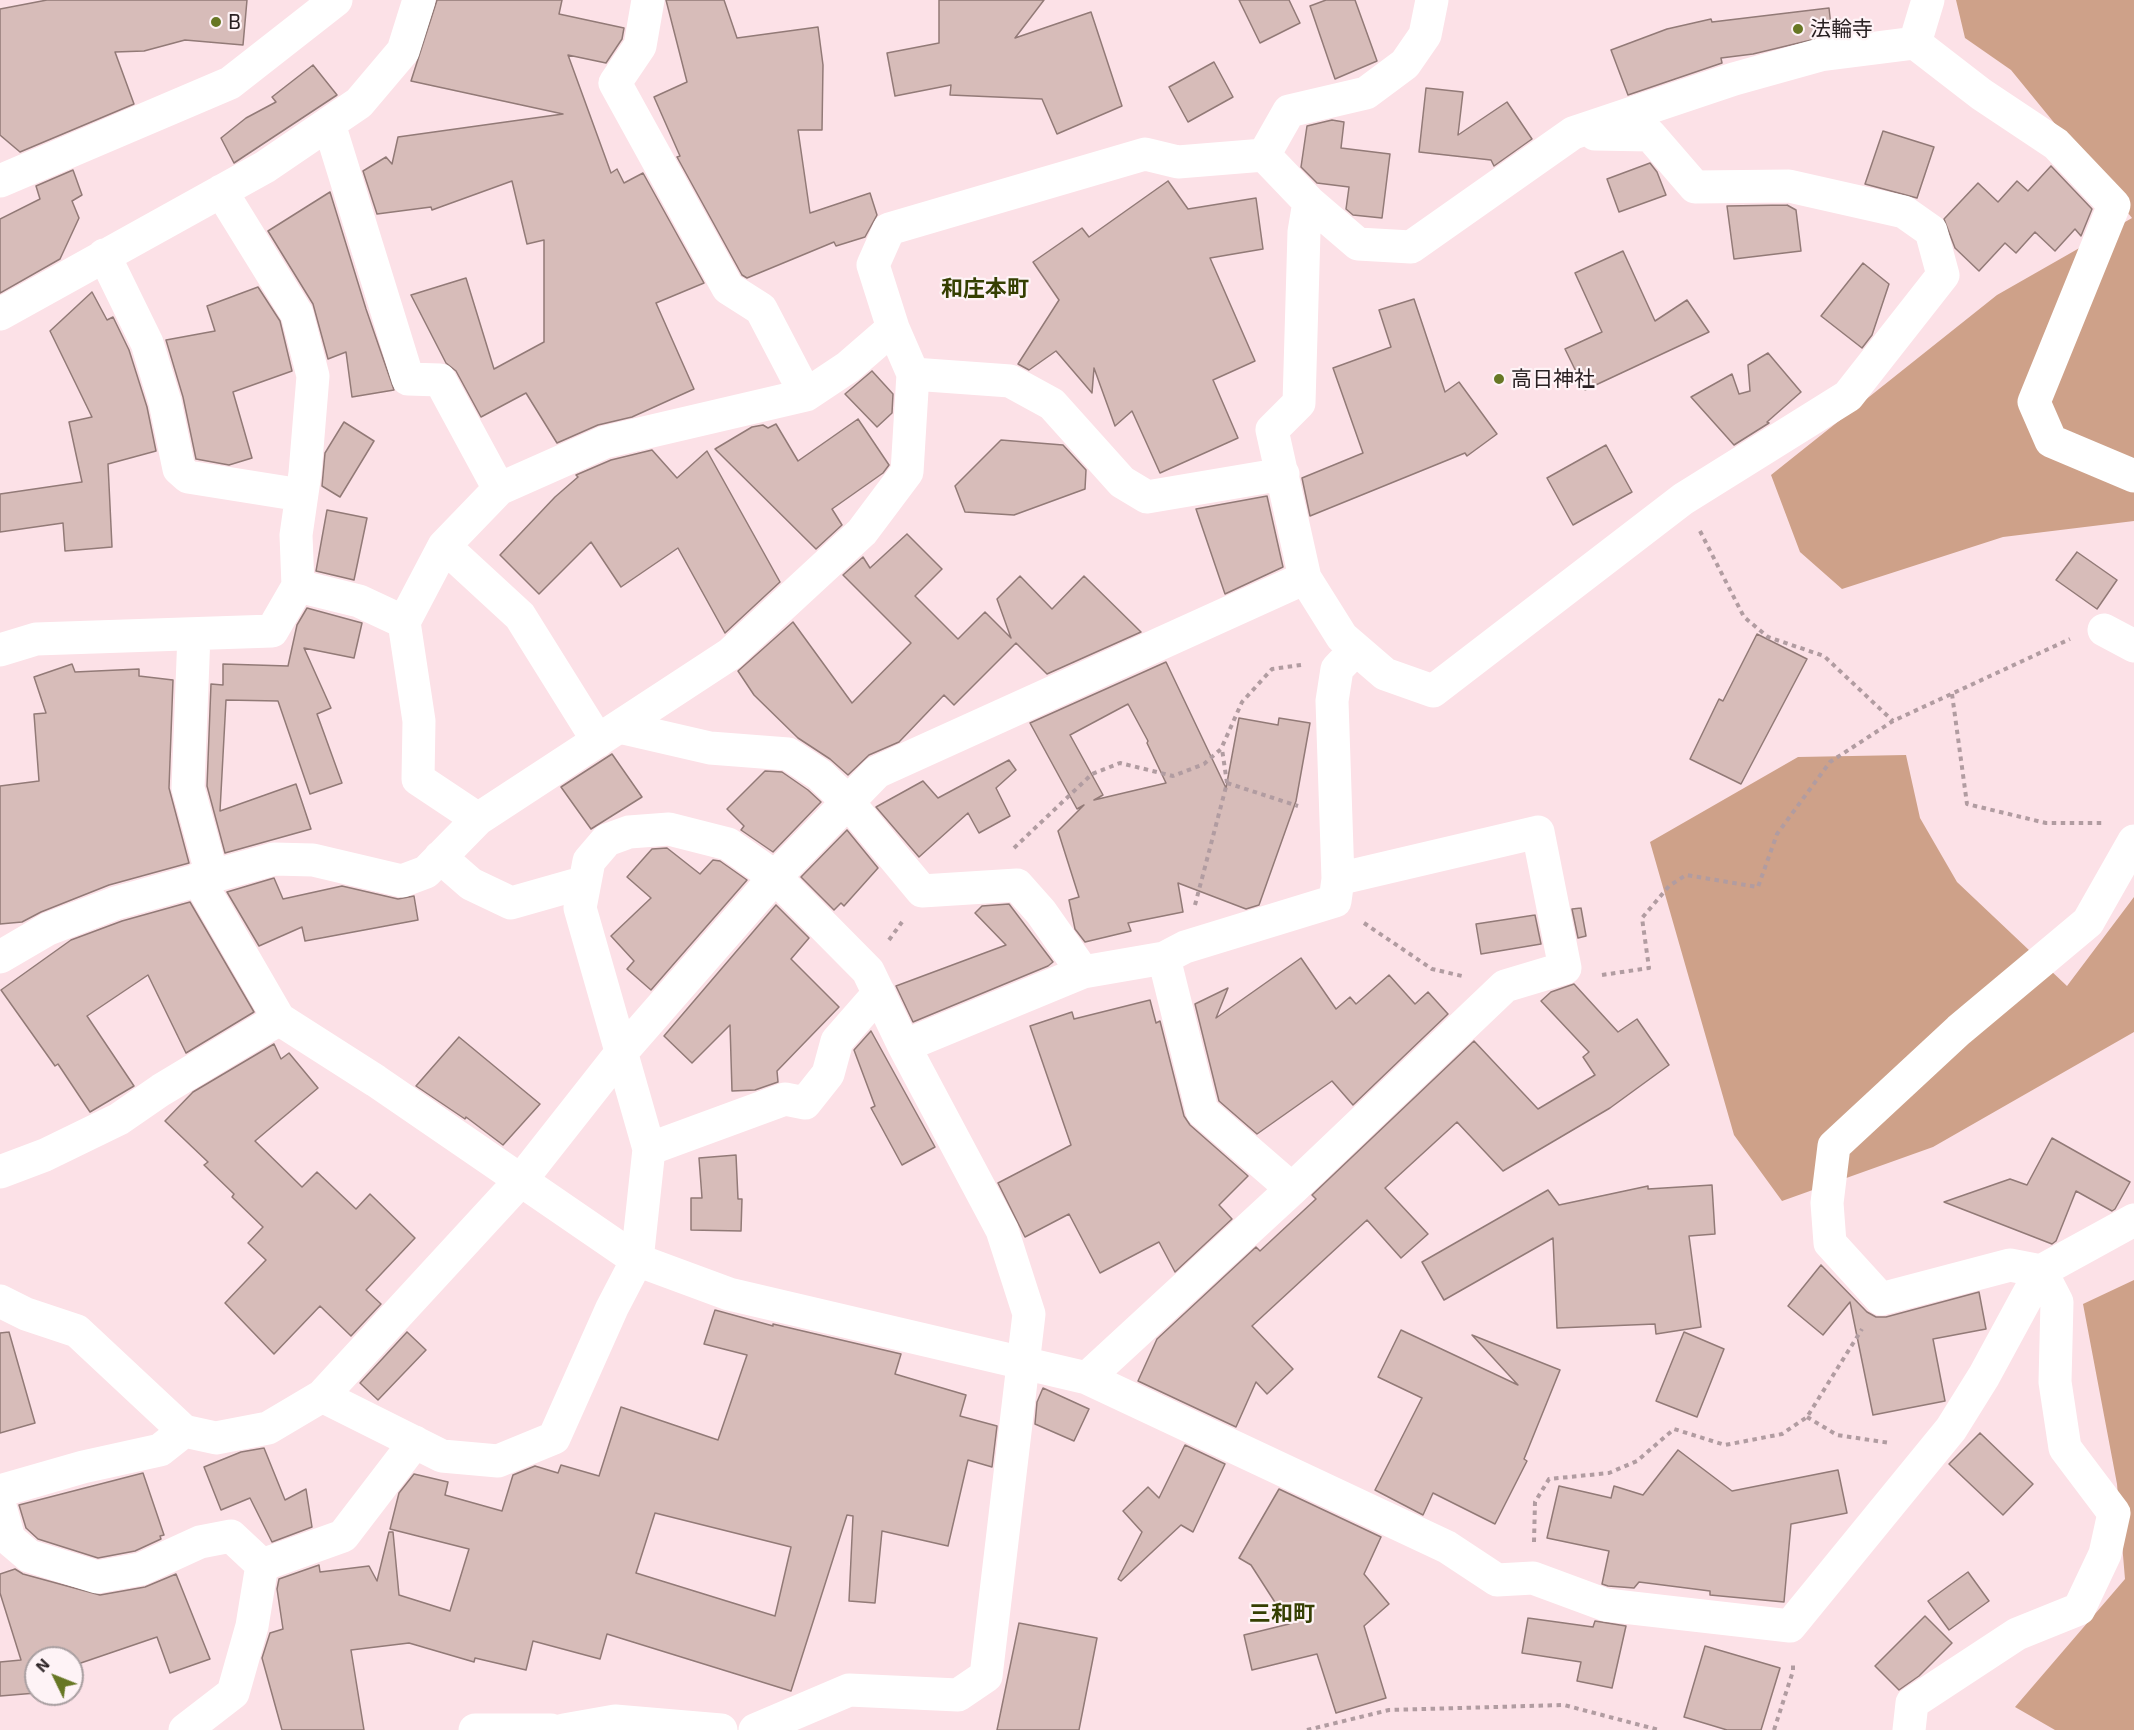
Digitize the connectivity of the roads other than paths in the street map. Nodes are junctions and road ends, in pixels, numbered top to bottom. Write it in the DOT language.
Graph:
graph roads {
  1 [pos="336,0"];
  2 [pos="419,0"];
  3 [pos="648,0"];
  4 [pos="1432,0"];
  5 [pos="1928,0"];
  6 [pos="1915,43"];
  7 [pos="329,124"];
  8 [pos="1573,133"];
  9 [pos="1264,155"];
  10 [pos="0,181"];
  11 [pos="220,191"];
  12 [pos="1309,202"];
  13 [pos="104,255"];
  14 [pos="0,315"];
  15 [pos="893,328"];
  16 [pos="914,374"];
  17 [pos="806,395"];
  18 [pos="1283,474"];
  19 [pos="2134,476"];
  20 [pos="500,489"];
  21 [pos="301,495"];
  22 [pos="444,546"];
  23 [pos="1305,578"];
  24 [pos="298,586"];
  25 [pos="404,622"];
  26 [pos="2104,630"];
  27 [pos="194,634"];
  28 [pos="2134,646"];
  29 [pos="0,650"];
  30 [pos="1351,654"];
  31 [pos="609,734"];
  32 [pos="849,802"];
  33 [pos="478,819"];
  34 [pos="2122,834"];
  35 [pos="440,857"];
  36 [pos="205,877"];
  37 [pos="775,877"];
  38 [pos="585,882"];
  39 [pos="1337,890"];
  40 [pos="1174,952"];
  41 [pos="0,957"];
  42 [pos="1083,972"];
  43 [pos="874,982"];
  44 [pos="279,1019"];
  45 [pos="904,1046"];
  46 [pos="621,1053"];
  47 [pos="649,1149"];
  48 [pos="0,1172"];
  49 [pos="521,1180"];
  50 [pos="1292,1189"];
  51 [pos="2134,1220"];
  52 [pos="637,1260"];
  53 [pos="2041,1271"];
  54 [pos="0,1301"];
  55 [pos="1025,1365"];
  56 [pos="1087,1378"];
  57 [pos="322,1396"];
  58 [pos="184,1431"];
  59 [pos="414,1442"];
  60 [pos="0,1491"];
  61 [pos="0,1506"];
  62 [pos="262,1565"];
  63 [pos="185,1730"];
  64 [pos="475,1730"];
  65 [pos="551,1730"];
  66 [pos="564,1730"];
  67 [pos="721,1730"];
  68 [pos="755,1730"];
  69 [pos="1909,1730"];
  1 -- 10 [label="street"];
  2 -- 7 [label="street"];
  3 -- 17 [label="street"];
  4 -- 9 [label="street"];
  5 -- 6 [label="street"];
  6 -- 8 [label="street"];
  6 -- 19 [label="street"];
  7 -- 11 [label="street"];
  7 -- 20 [label="street"];
  8 -- 12 [label="street"];
  8 -- 30 [label="street"];
  9 -- 12 [label="street"];
  9 -- 15 [label="street"];
  11 -- 13 [label="street"];
  11 -- 21 [label="street"];
  12 -- 18 [label="street"];
  13 -- 14 [label="street"];
  13 -- 21 [label="street"];
  15 -- 16 [label="street"];
  15 -- 17 [label="street"];
  16 -- 18 [label="street"];
  16 -- 31 [label="street"];
  17 -- 20 [label="street"];
  18 -- 23 [label="street"];
  20 -- 22 [label="street"];
  21 -- 24 [label="street"];
  22 -- 25 [label="street"];
  22 -- 31 [label="street"];
  23 -- 30 [label="street"];
  23 -- 32 [label="street"];
  24 -- 25 [label="street"];
  24 -- 27 [label="street"];
  25 -- 33 [label="street"];
  26 -- 28 [label="street"];
  27 -- 29 [label="street"];
  27 -- 36 [label="street"];
  30 -- 39 [label="street"];
  31 -- 32 [label="street"];
  31 -- 33 [label="street"];
  32 -- 37 [label="street"];
  32 -- 42 [label="street"];
  33 -- 35 [label="street"];
  34 -- 53 [label="street"];
  35 -- 36 [label="street"];
  35 -- 38 [label="street"];
  36 -- 41 [label="street"];
  36 -- 44 [label="street"];
  37 -- 38 [label="street"];
  37 -- 43 [label="street"];
  37 -- 46 [label="street"];
  38 -- 46 [label="street"];
  39 -- 40 [label="street"];
  39 -- 50 [label="street"];
  40 -- 42 [label="street"];
  40 -- 50 [label="street"];
  42 -- 45 [label="street"];
  43 -- 45 [label="street"];
  43 -- 47 [label="street"];
  44 -- 48 [label="street"];
  44 -- 49 [label="street"];
  45 -- 55 [label="street"];
  46 -- 47 [label="street"];
  46 -- 49 [label="street"];
  47 -- 52 [label="street"];
  49 -- 52 [label="street"];
  49 -- 57 [label="street"];
  50 -- 56 [label="street"];
  51 -- 53 [label="street"];
  52 -- 55 [label="street"];
  52 -- 59 [label="street"];
  53 -- 56 [label="street"];
  53 -- 69 [label="street"];
  54 -- 58 [label="street"];
  55 -- 56 [label="street"];
  55 -- 68 [label="street"];
  57 -- 58 [label="street"];
  57 -- 59 [label="street"];
  58 -- 60 [label="street"];
  59 -- 62 [label="street"];
  61 -- 62 [label="street"];
  62 -- 63 [label="street"];
  64 -- 65 [label="street"];
  66 -- 67 [label="street"];
}
